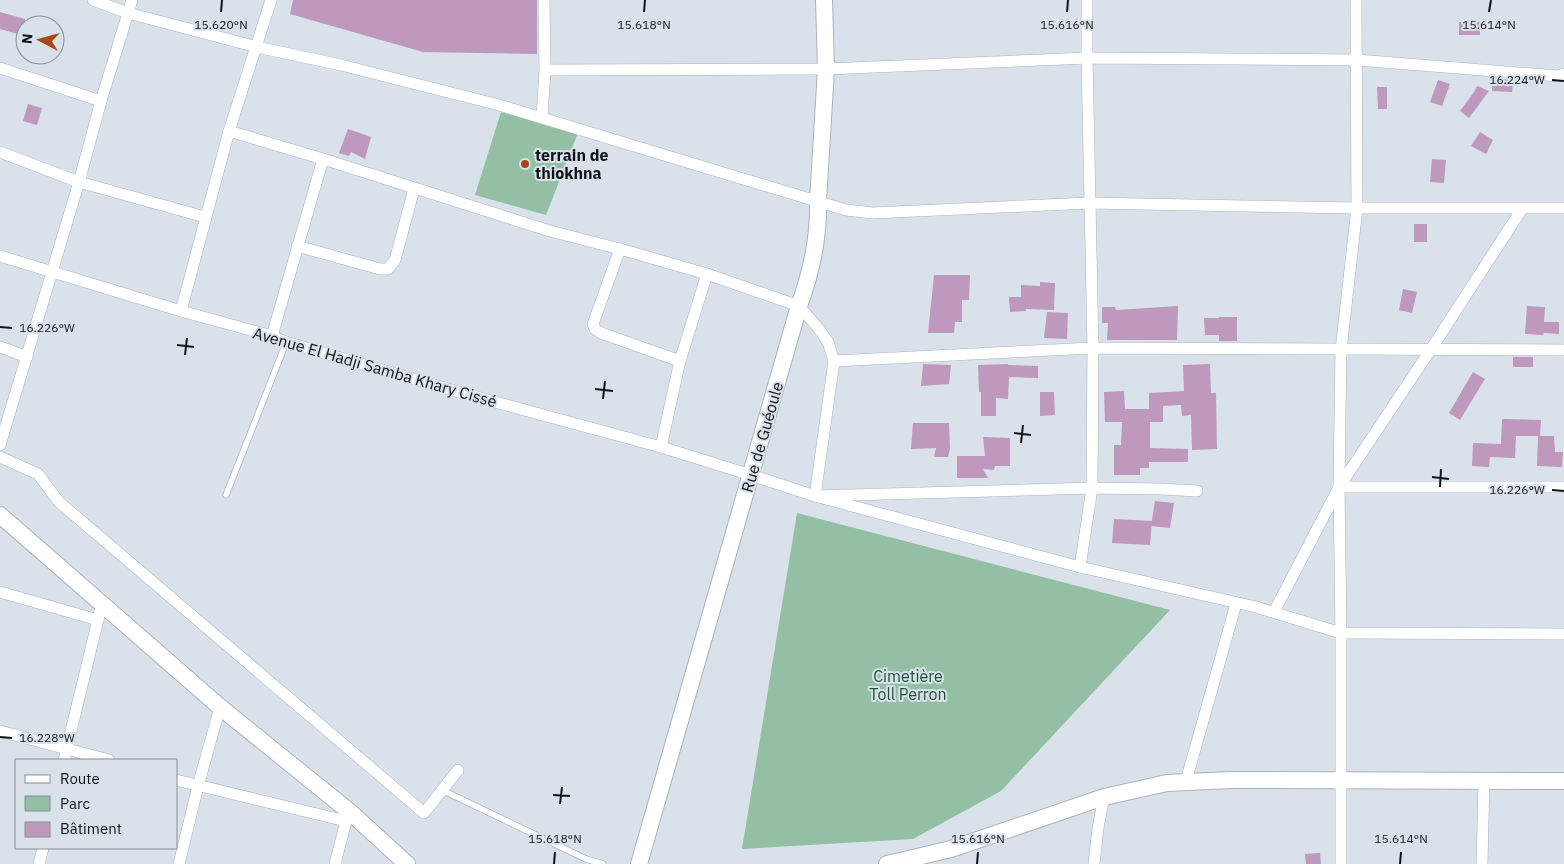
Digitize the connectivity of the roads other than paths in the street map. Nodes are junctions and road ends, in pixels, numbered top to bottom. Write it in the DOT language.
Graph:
graph roads {
  1 [pos="93,0"];
  2 [pos="132,0"];
  3 [pos="271,0"];
  4 [pos="544,0"];
  5 [pos="824,0"];
  6 [pos="1087,0"];
  7 [pos="1356,0"];
  8 [pos="128,13"];
  9 [pos="257,47"];
  10 [pos="1087,58"];
  11 [pos="1357,60"];
  12 [pos="0,68"];
  13 [pos="826,69"];
  14 [pos="544,70"];
  15 [pos="1564,74"];
  16 [pos="101,101"];
  17 [pos="542,117"];
  18 [pos="229,131"];
  19 [pos="0,152"];
  20 [pos="323,159"];
  21 [pos="78,182"];
  22 [pos="414,189"];
  23 [pos="818,202"];
  24 [pos="1090,203"];
  25 [pos="1358,208"];
  26 [pos="1564,208"];
  27 [pos="1522,209"];
  28 [pos="205,218"];
  29 [pos="297,246"];
  30 [pos="620,249"];
  31 [pos="0,256"];
  32 [pos="52,272"];
  33 [pos="707,274"];
  34 [pos="799,306"];
  35 [pos="181,311"];
  36 [pos="272,336"];
  37 [pos="286,342"];
  38 [pos="0,348"];
  39 [pos="1093,348"];
  40 [pos="1431,349"];
  41 [pos="1341,350"];
  42 [pos="1564,350"];
  43 [pos="27,357"];
  44 [pos="834,360"];
  45 [pos="680,361"];
  46 [pos="4,417"];
  47 [pos="0,445"];
  48 [pos="660,447"];
  49 [pos="0,457"];
  50 [pos="751,475"];
  51 [pos="1339,486"];
  52 [pos="1564,487"];
  53 [pos="1092,488"];
  54 [pos="1198,491"];
  55 [pos="226,495"];
  56 [pos="815,496"];
  57 [pos="0,515"];
  58 [pos="1080,567"];
  59 [pos="0,592"];
  60 [pos="102,603"];
  61 [pos="1236,604"];
  62 [pos="1274,612"];
  63 [pos="98,620"];
  64 [pos="1341,633"];
  65 [pos="1564,634"];
  66 [pos="220,707"];
  67 [pos="0,731"];
  68 [pos="67,748"];
  69 [pos="64,759"];
  70 [pos="106,759"];
  71 [pos="458,770"];
  72 [pos="1341,780"];
  73 [pos="1484,780"];
  74 [pos="178,781"];
  75 [pos="1186,781"];
  76 [pos="1564,781"];
  77 [pos="198,786"];
  78 [pos="442,790"];
  79 [pos="1104,797"];
  80 [pos="348,817"];
  81 [pos="43,849"];
  82 [pos="39,864"];
  83 [pos="179,864"];
  84 [pos="335,864"];
  85 [pos="407,864"];
  86 [pos="603,864"];
  87 [pos="639,864"];
  88 [pos="887,864"];
  89 [pos="1094,864"];
  90 [pos="1341,864"];
  91 [pos="1482,864"];
  1 -- 8 [label="street"];
  2 -- 8 [label="street"];
  3 -- 9 [label="street"];
  4 -- 14 [label="street"];
  5 -- 13 [label="street, Rue de Guéoule"];
  6 -- 10 [label="street"];
  7 -- 11 [label="street"];
  8 -- 9 [label="street"];
  8 -- 16 [label="street"];
  9 -- 17 [label="street"];
  9 -- 18 [label="street"];
  10 -- 11 [label="street"];
  10 -- 13 [label="street"];
  10 -- 24 [label="street"];
  11 -- 15 [label="street"];
  11 -- 25 [label="street"];
  12 -- 16 [label="street"];
  13 -- 14 [label="street"];
  13 -- 23 [label="street, Rue de Guéoule"];
  14 -- 17 [label="street"];
  16 -- 21 [label="street"];
  17 -- 23 [label="street"];
  18 -- 20 [label="street"];
  18 -- 28 [label="street"];
  19 -- 21 [label="street"];
  20 -- 22 [label="street"];
  20 -- 29 [label="street"];
  21 -- 28 [label="street"];
  21 -- 32 [label="street"];
  22 -- 29 [label="street"];
  22 -- 30 [label="street"];
  23 -- 24 [label="street"];
  23 -- 34 [label="street, Rue de Guéoule"];
  24 -- 25 [label="street"];
  24 -- 39 [label="street"];
  25 -- 27 [label="street"];
  25 -- 41 [label="street"];
  26 -- 27 [label="street"];
  27 -- 40 [label="street"];
  28 -- 35 [label="street"];
  29 -- 36 [label="street"];
  30 -- 33 [label="street"];
  30 -- 45 [label="street"];
  31 -- 32 [label="street, Avenue El Hadji Samba Khary Cissé"];
  32 -- 35 [label="street, Avenue El Hadji Samba Khary Cissé"];
  32 -- 43 [label="street"];
  33 -- 34 [label="street"];
  33 -- 45 [label="street"];
  34 -- 44 [label="street"];
  34 -- 50 [label="street, Rue de Guéoule"];
  35 -- 36 [label="street, Avenue El Hadji Samba Khary Cissé"];
  36 -- 37 [label="street, Avenue El Hadji Samba Khary Cissé"];
  37 -- 48 [label="street, Avenue El Hadji Samba Khary Cissé"];
  37 -- 55 [label="lane"];
  38 -- 43 [label="street"];
  39 -- 41 [label="street"];
  39 -- 44 [label="street"];
  39 -- 53 [label="street"];
  40 -- 41 [label="street"];
  40 -- 42 [label="street"];
  40 -- 51 [label="street"];
  41 -- 51 [label="street"];
  43 -- 46 [label="street"];
  44 -- 56 [label="street"];
  45 -- 48 [label="street"];
  46 -- 47 [label="street"];
  48 -- 50 [label="street, Avenue El Hadji Samba Khary Cissé"];
  49 -- 78 [label="street"];
  50 -- 56 [label="street, Avenue El Hadji Samba Khary Cissé"];
  50 -- 87 [label="street, Rue de Guéoule"];
  51 -- 52 [label="street"];
  51 -- 62 [label="street"];
  51 -- 64 [label="street"];
  53 -- 54 [label="street"];
  53 -- 56 [label="street"];
  53 -- 58 [label="street"];
  56 -- 58 [label="street, Avenue El Hadji Samba Khary Cissé"];
  57 -- 60 [label="street"];
  58 -- 61 [label="street, Avenue El Hadji Samba Khary Cissé"];
  59 -- 63 [label="street"];
  60 -- 63 [label="street"];
  60 -- 66 [label="street"];
  61 -- 62 [label="street, Avenue El Hadji Samba Khary Cissé"];
  61 -- 75 [label="street"];
  62 -- 64 [label="street, Avenue El Hadji Samba Khary Cissé"];
  63 -- 68 [label="street"];
  64 -- 65 [label="street, Avenue El Hadji Samba Khary Cissé"];
  64 -- 72 [label="street"];
  66 -- 77 [label="street"];
  66 -- 80 [label="street"];
  67 -- 68 [label="street"];
  68 -- 69 [label="street"];
  68 -- 70 [label="street"];
  71 -- 78 [label="street"];
  72 -- 73 [label="street"];
  72 -- 75 [label="street"];
  72 -- 90 [label="street"];
  73 -- 76 [label="street"];
  73 -- 91 [label="street"];
  74 -- 77 [label="street"];
  75 -- 79 [label="street"];
  77 -- 80 [label="street"];
  77 -- 83 [label="street"];
  78 -- 86 [label="lane"];
  79 -- 88 [label="street"];
  79 -- 89 [label="street"];
  80 -- 84 [label="street"];
  80 -- 85 [label="street"];
  81 -- 82 [label="street"];
}
